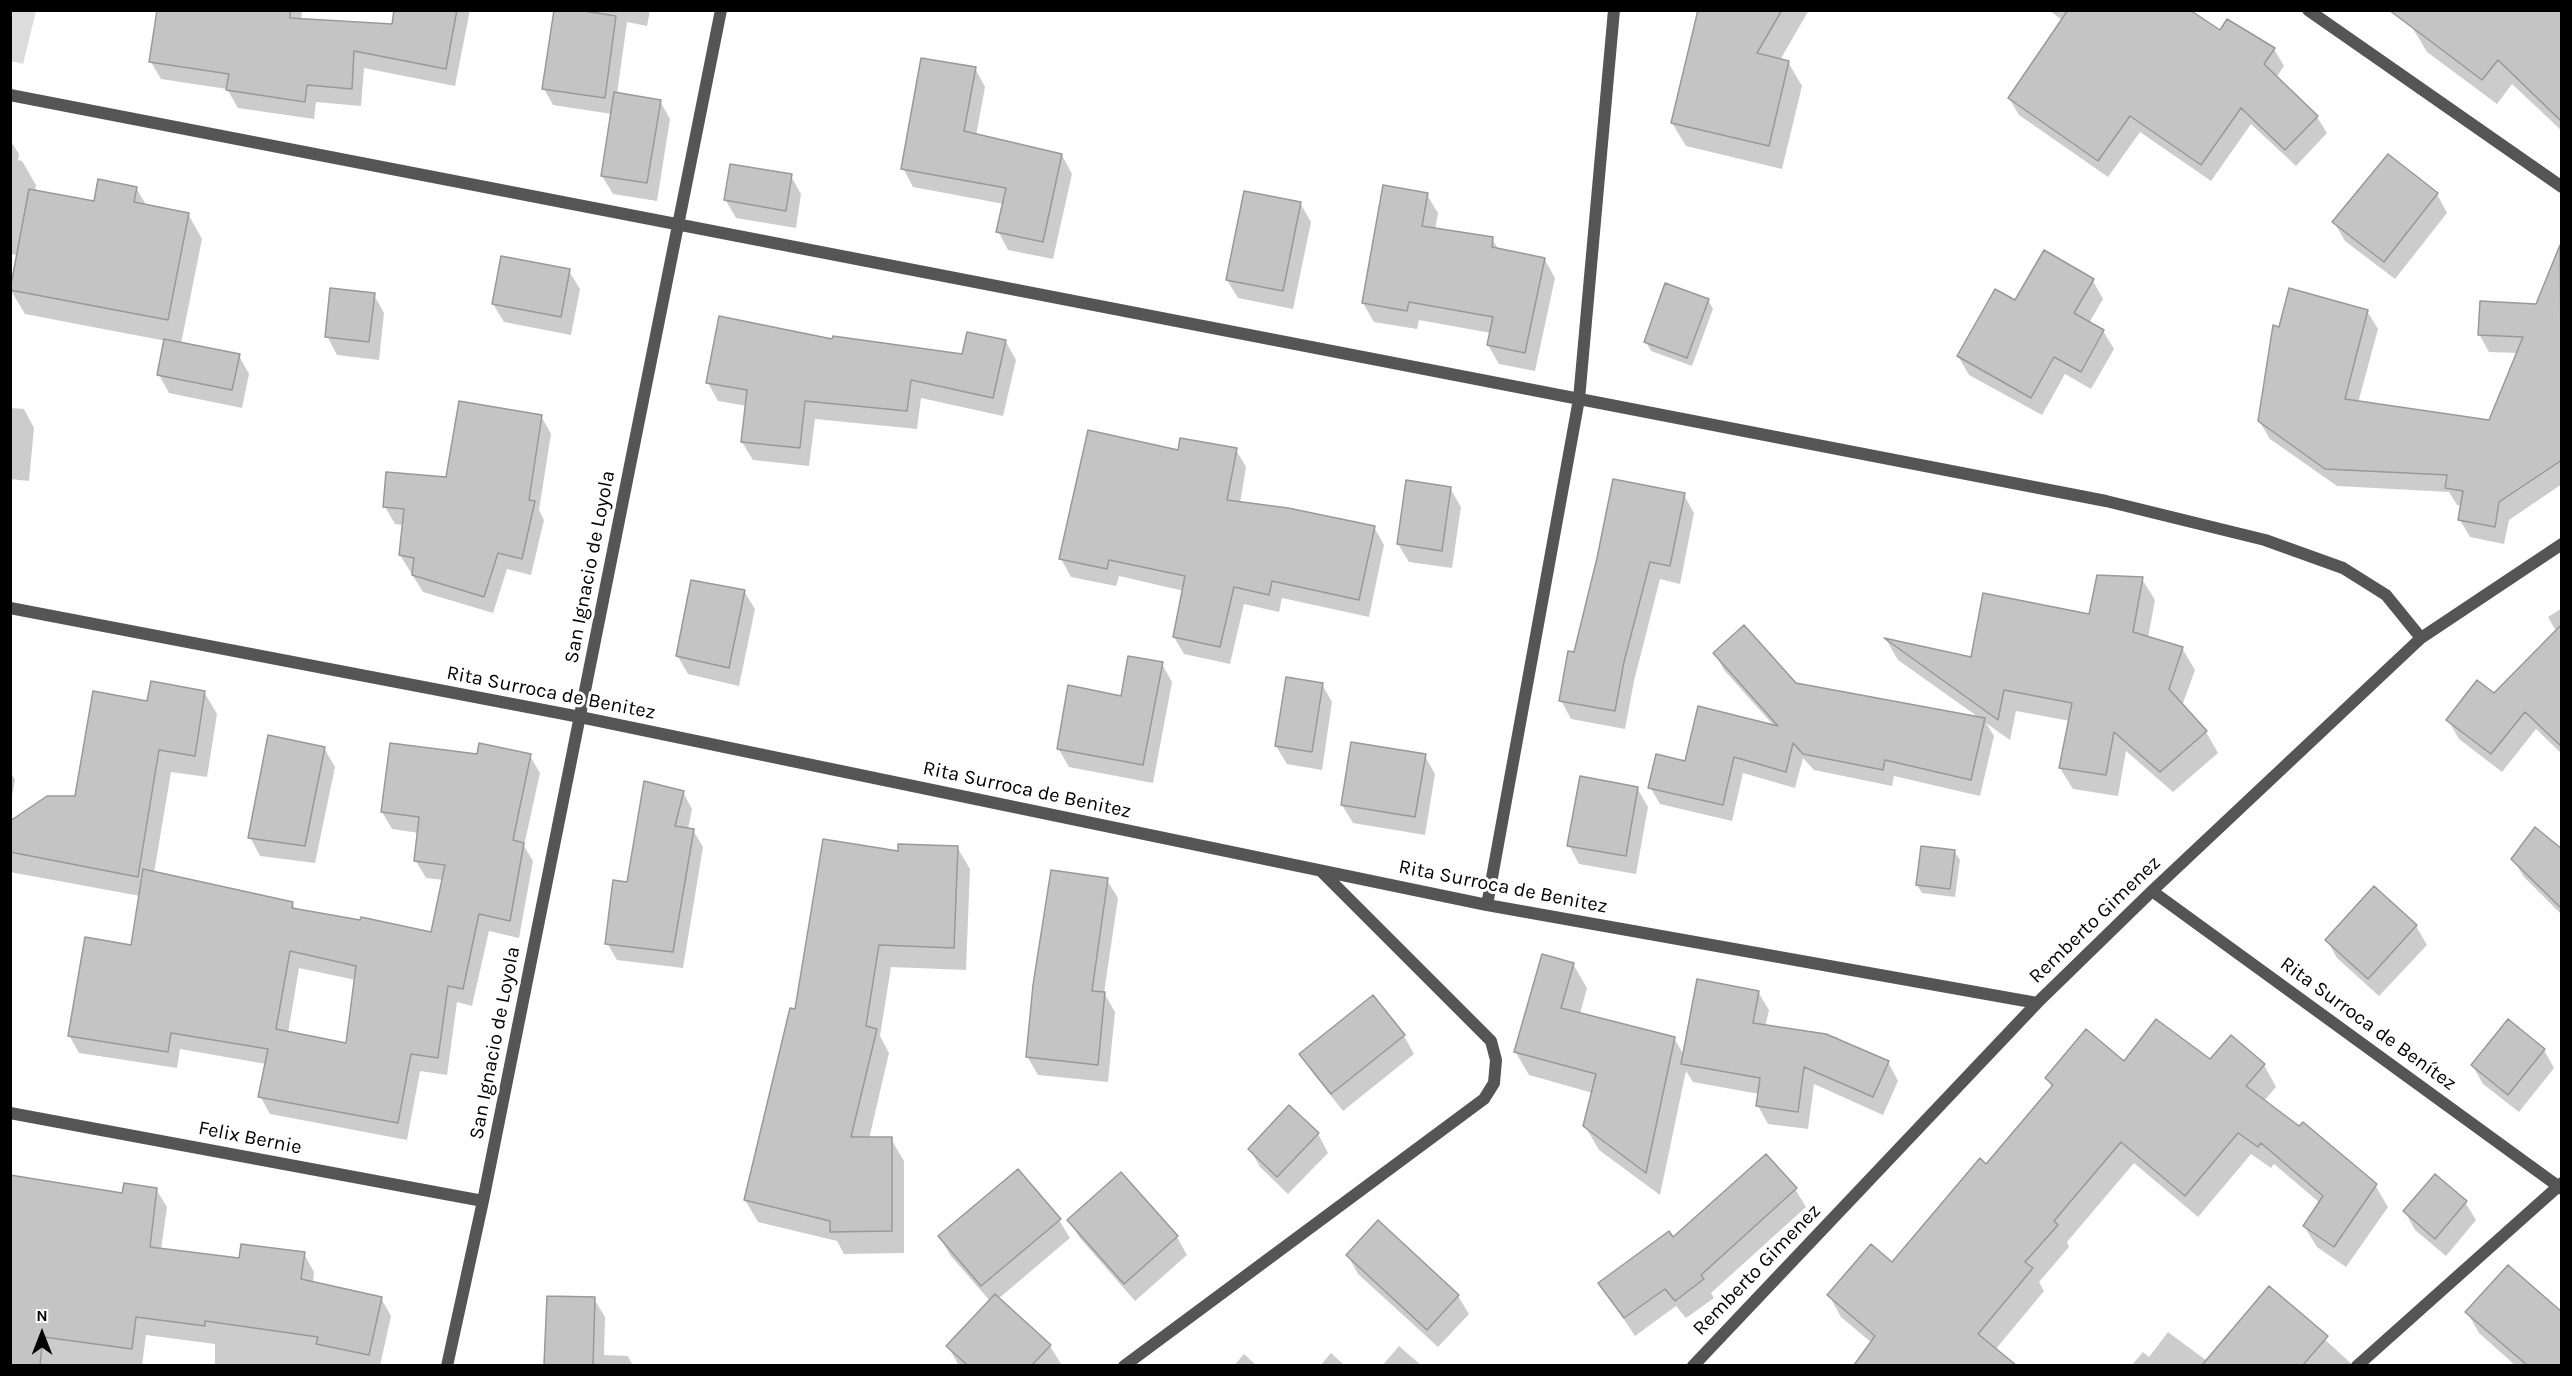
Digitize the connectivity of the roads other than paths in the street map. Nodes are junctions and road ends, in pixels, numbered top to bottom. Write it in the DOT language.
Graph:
graph roads {
  1 [pos="721,10"];
  2 [pos="1614,10"];
  3 [pos="2308,10"];
  4 [pos="10,95"];
  5 [pos="2562,188"];
  6 [pos="678,226"];
  7 [pos="1579,399"];
  8 [pos="2562,544"];
  9 [pos="10,608"];
  10 [pos="2421,638"];
  11 [pos="579,717"];
  12 [pos="1321,871"];
  13 [pos="2152,891"];
  14 [pos="1488,905"];
  15 [pos="2037,1003"];
  16 [pos="10,1113"];
  17 [pos="2560,1186"];
  18 [pos="483,1201"];
  19 [pos="447,1365"];
  20 [pos="1124,1365"];
  21 [pos="1693,1365"];
  22 [pos="2357,1365"];
  1 -- 6 [label="street, San Ignacio de Loyola"];
  2 -- 7 [label="street"];
  3 -- 5 [label="street"];
  4 -- 6 [label="street"];
  6 -- 7 [label="street"];
  6 -- 11 [label="street, San Ignacio de Loyola"];
  7 -- 10 [label="street"];
  7 -- 14 [label="street"];
  8 -- 10 [label="street, Remberto Gimenez"];
  9 -- 11 [label="street, Rita Surroca de Benitez"];
  10 -- 13 [label="street, Remberto Gimenez"];
  11 -- 12 [label="street, Rita Surroca de Benitez"];
  11 -- 18 [label="street, San Ignacio de Loyola"];
  12 -- 14 [label="street, Rita Surroca de Benitez"];
  12 -- 20 [label="street"];
  13 -- 15 [label="street, Remberto Gimenez"];
  13 -- 17 [label="street, Rita Surroca de Benítez"];
  14 -- 15 [label="street, Rita Surroca de Benitez"];
  15 -- 21 [label="street, Remberto Gimenez"];
  16 -- 18 [label="street, Felix Bernie"];
  17 -- 22 [label="street"];
  18 -- 19 [label="street, San Ignacio de Loyola"];
}
